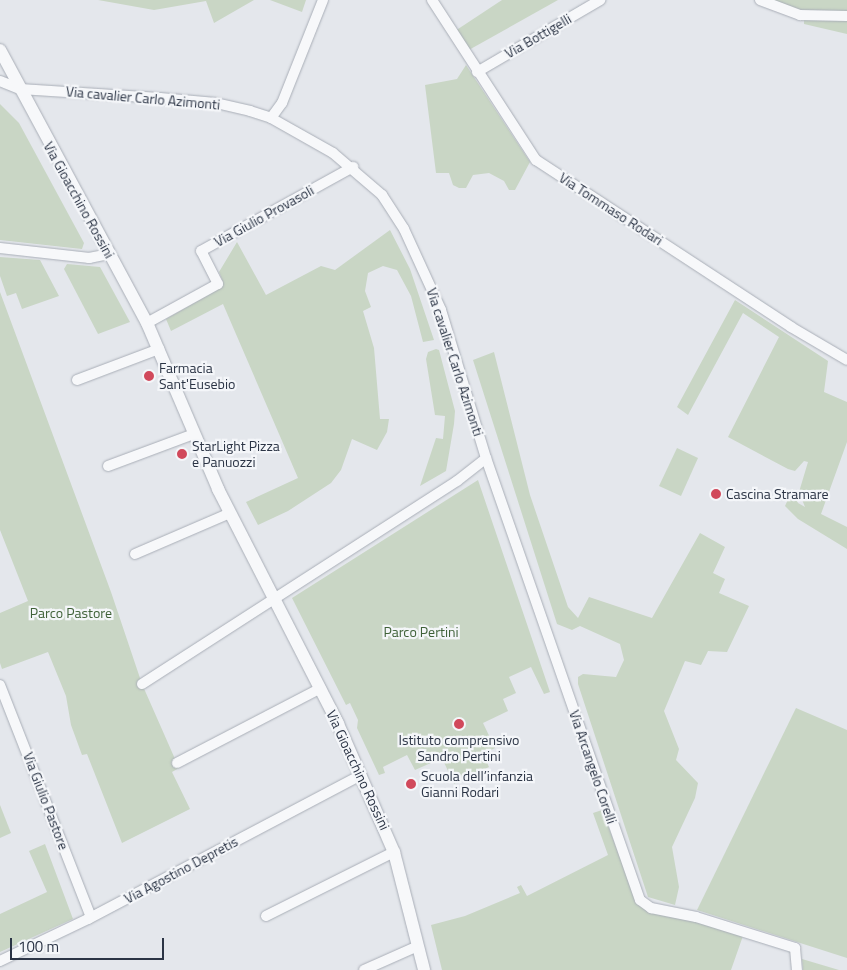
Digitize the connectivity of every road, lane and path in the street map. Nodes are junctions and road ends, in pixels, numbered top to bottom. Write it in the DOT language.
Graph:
graph roads {
  1 [pos="323,0"];
  2 [pos="432,0"];
  3 [pos="600,0"];
  4 [pos="760,0"];
  5 [pos="847,16"];
  6 [pos="0,50"];
  7 [pos="477,72"];
  8 [pos="0,81"];
  9 [pos="20,88"];
  10 [pos="271,118"];
  11 [pos="353,167"];
  12 [pos="0,248"];
  13 [pos="110,254"];
  14 [pos="147,323"];
  15 [pos="159,349"];
  16 [pos="847,360"];
  17 [pos="77,380"];
  18 [pos="194,434"];
  19 [pos="486,458"];
  20 [pos="108,466"];
  21 [pos="230,513"];
  22 [pos="135,554"];
  23 [pos="273,597"];
  24 [pos="142,684"];
  25 [pos="0,685"];
  26 [pos="321,688"];
  27 [pos="177,763"];
  28 [pos="361,775"];
  29 [pos="394,852"];
  30 [pos="266,916"];
  31 [pos="91,917"];
  32 [pos="418,946"];
  33 [pos="0,961"];
  34 [pos="364,970"];
  35 [pos="424,970"];
  36 [pos="797,970"];
  1 -- 10 [label="street"];
  2 -- 7 [label="street, Via Tommaso Rodari"];
  3 -- 7 [label="street, Via Bottigelli"];
  4 -- 5 [label="street"];
  6 -- 9 [label="street, Via Gioacchino Rossini"];
  7 -- 16 [label="street, Via Tommaso Rodari"];
  8 -- 9 [label="street, Via cavalier Carlo Azimonti"];
  9 -- 10 [label="street, Via cavalier Carlo Azimonti"];
  9 -- 13 [label="street, Via Gioacchino Rossini"];
  10 -- 11 [label="street, Via cavalier Carlo Azimonti"];
  11 -- 14 [label="street, Via Giulio Provasoli"];
  11 -- 19 [label="street, Via cavalier Carlo Azimonti"];
  12 -- 13 [label="street"];
  13 -- 14 [label="street, Via Gioacchino Rossini"];
  14 -- 15 [label="street, Via Gioacchino Rossini"];
  15 -- 17 [label="street"];
  15 -- 18 [label="street, Via Gioacchino Rossini"];
  18 -- 20 [label="street"];
  18 -- 21 [label="street, Via Gioacchino Rossini"];
  19 -- 23 [label="street"];
  19 -- 36 [label="street, Via Arcangelo Corelli"];
  21 -- 22 [label="street"];
  21 -- 23 [label="street, Via Gioacchino Rossini"];
  23 -- 24 [label="street"];
  23 -- 26 [label="street, Via Gioacchino Rossini"];
  25 -- 31 [label="street, Via Giulio Pastore"];
  26 -- 27 [label="street"];
  26 -- 28 [label="street, Via Gioacchino Rossini"];
  28 -- 29 [label="street, Via Gioacchino Rossini"];
  28 -- 31 [label="street, Via Agostino Depretis"];
  29 -- 30 [label="street"];
  29 -- 32 [label="street, Via Gioacchino Rossini"];
  31 -- 33 [label="street, Via Agostino Depretis"];
  32 -- 34 [label="street"];
  32 -- 35 [label="street, Via Gioacchino Rossini"];
}
